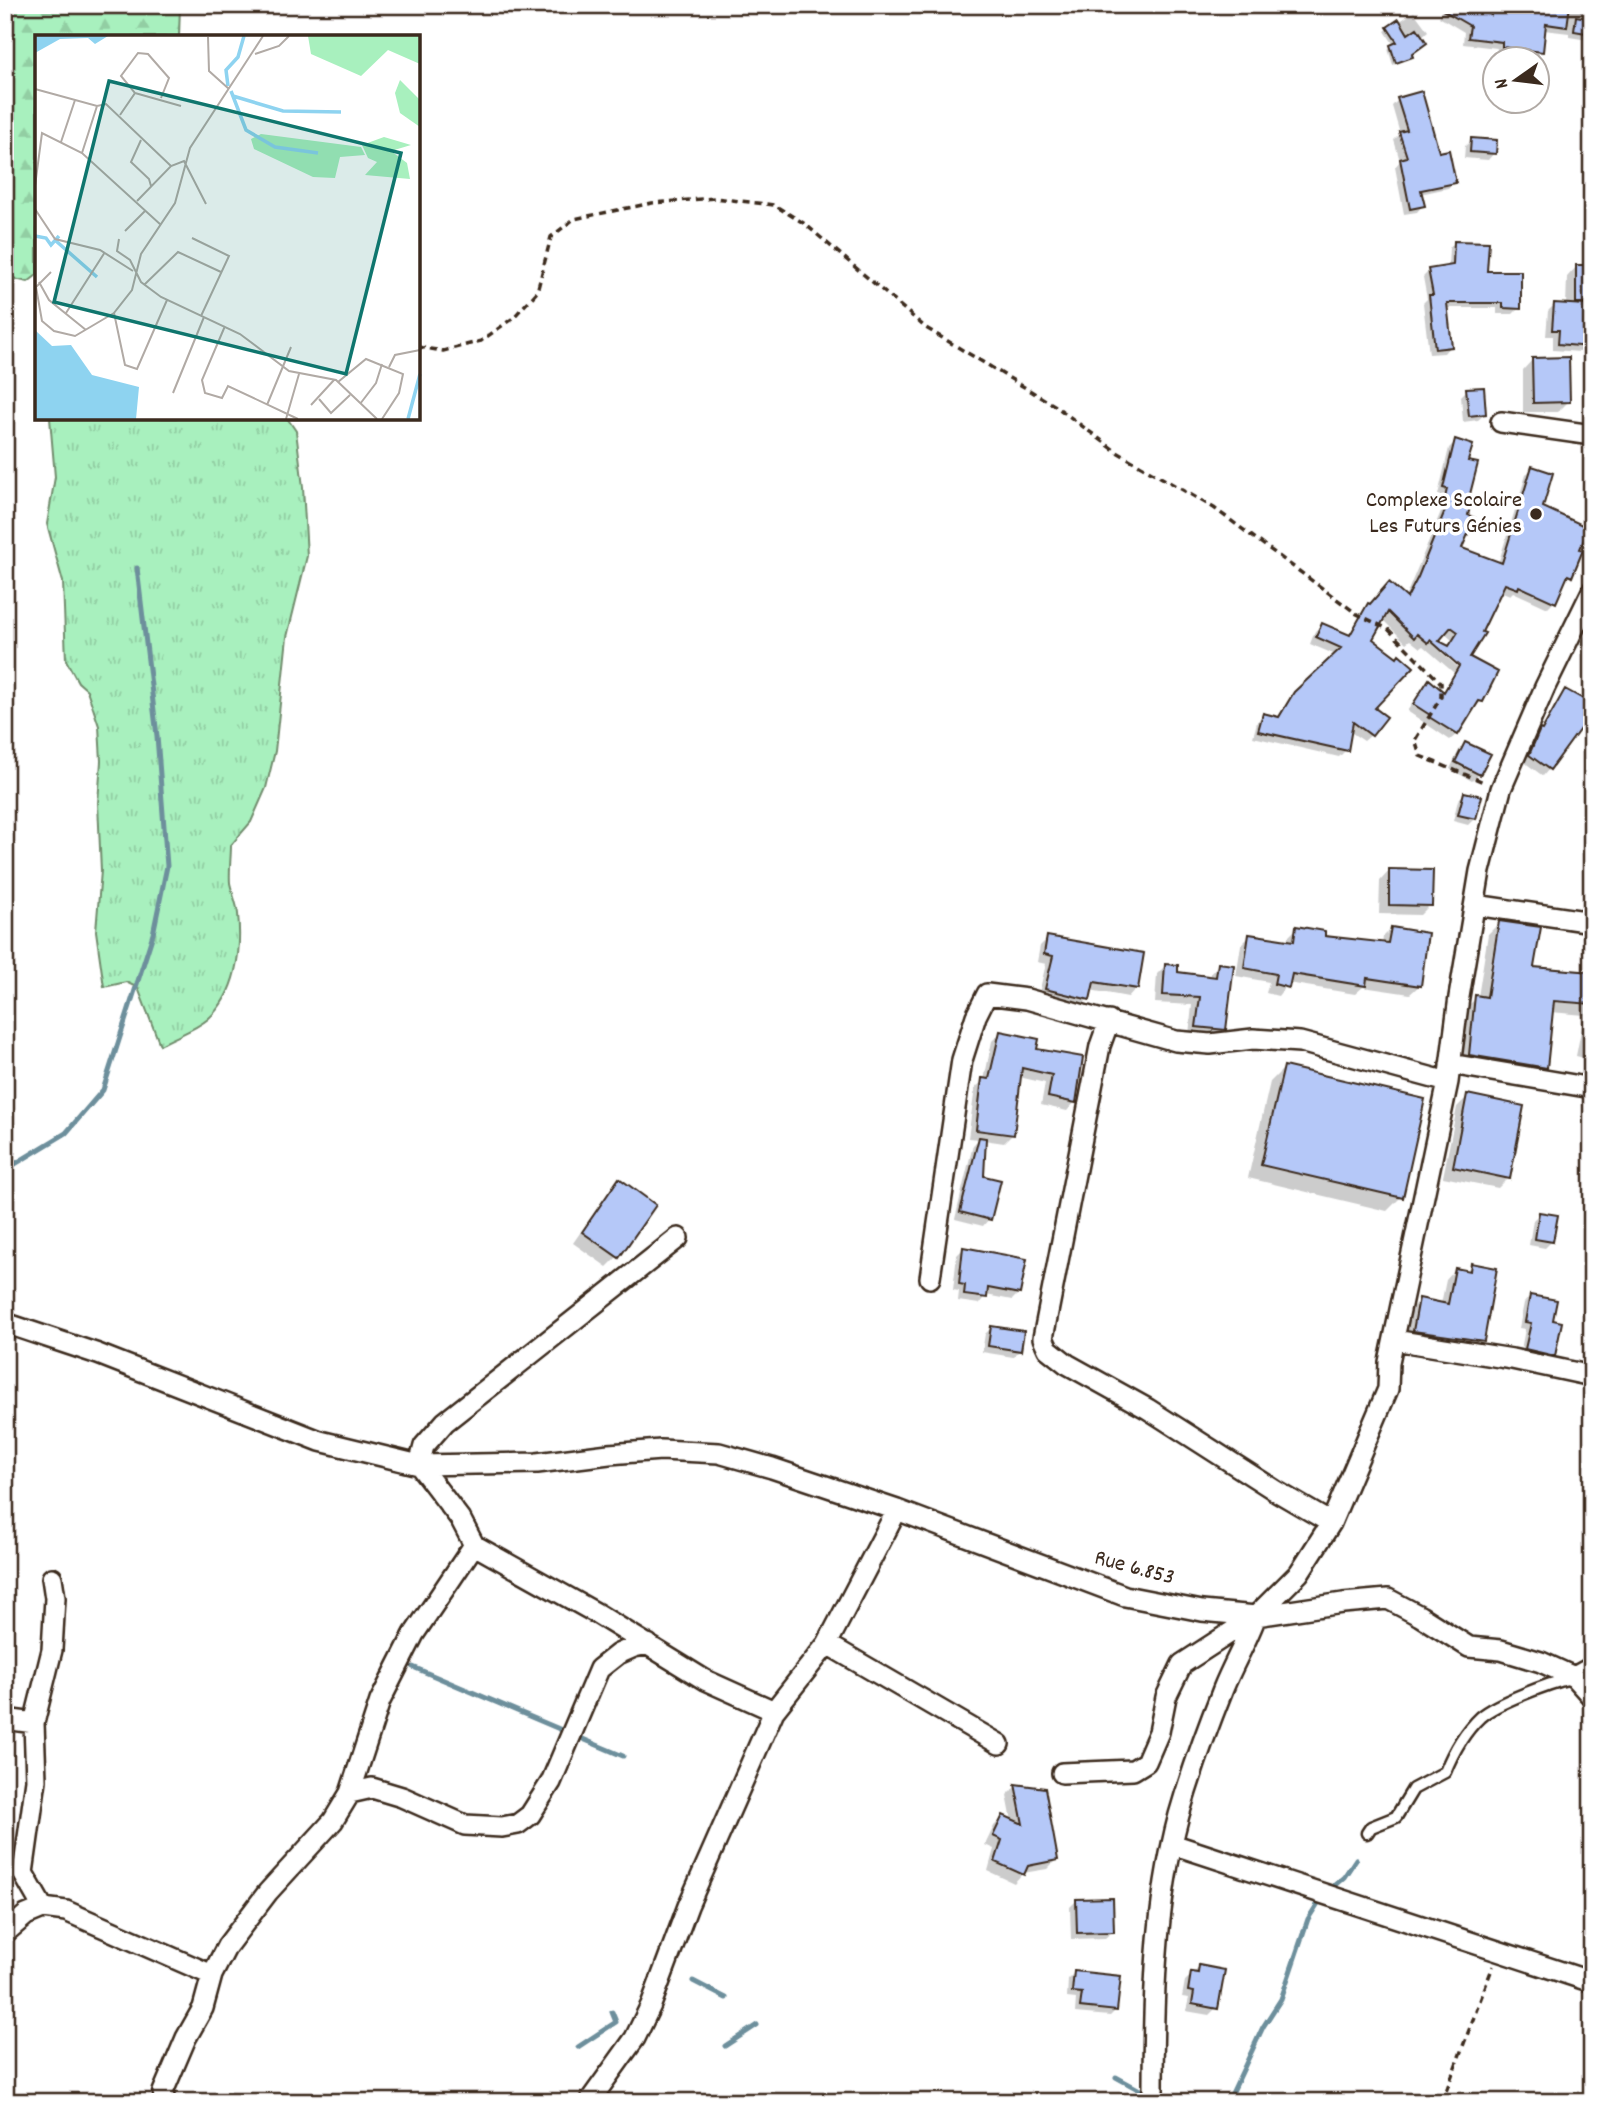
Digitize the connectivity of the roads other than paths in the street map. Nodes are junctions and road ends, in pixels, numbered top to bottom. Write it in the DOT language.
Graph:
graph roads {
  1 [pos="1501,422"];
  2 [pos="1592,435"];
  3 [pos="1592,591"];
  4 [pos="1475,905"];
  5 [pos="1592,922"];
  6 [pos="1109,1021"];
  7 [pos="1449,1073"];
  8 [pos="1592,1088"];
  9 [pos="678,1238"];
  10 [pos="930,1278"];
  11 [pos="5,1323"];
  12 [pos="1394,1340"];
  13 [pos="1592,1376"];
  14 [pos="419,1465"];
  15 [pos="897,1510"];
  16 [pos="1331,1522"];
  17 [pos="474,1545"];
  18 [pos="52,1578"];
  19 [pos="1256,1616"];
  20 [pos="648,1644"];
  21 [pos="827,1644"];
  22 [pos="1592,1667"];
  23 [pos="1574,1677"];
  24 [pos="1592,1697"];
  25 [pos="774,1711"];
  26 [pos="5,1719"];
  27 [pos="34,1723"];
  28 [pos="999,1744"];
  29 [pos="1062,1773"];
  30 [pos="350,1793"];
  31 [pos="1367,1833"];
  32 [pos="1172,1844"];
  33 [pos="43,1908"];
  34 [pos="5,1933"];
  35 [pos="212,1975"];
  36 [pos="1592,1982"];
  37 [pos="165,2102"];
  38 [pos="589,2102"];
  39 [pos="1153,2102"];
  1 -- 2 [label="street"];
  3 -- 4 [label="street"];
  4 -- 5 [label="street"];
  4 -- 7 [label="street"];
  6 -- 7 [label="street"];
  6 -- 10 [label="street"];
  6 -- 16 [label="street"];
  7 -- 8 [label="street"];
  7 -- 12 [label="street"];
  9 -- 14 [label="street"];
  11 -- 14 [label="street, Rue 6.853"];
  12 -- 13 [label="street"];
  12 -- 16 [label="street"];
  14 -- 15 [label="street, Rue 6.853"];
  14 -- 17 [label="street"];
  15 -- 19 [label="street, Rue 6.853"];
  15 -- 21 [label="street"];
  16 -- 19 [label="street"];
  17 -- 20 [label="street"];
  17 -- 30 [label="street"];
  18 -- 27 [label="street"];
  19 -- 23 [label="street, Rue 6.853"];
  19 -- 29 [label="street"];
  19 -- 32 [label="street"];
  20 -- 25 [label="street"];
  20 -- 30 [label="street"];
  21 -- 25 [label="street"];
  21 -- 28 [label="street"];
  22 -- 23 [label="street"];
  23 -- 24 [label="street"];
  23 -- 31 [label="lane"];
  25 -- 38 [label="street"];
  26 -- 27 [label="street"];
  27 -- 33 [label="street"];
  30 -- 35 [label="street"];
  32 -- 36 [label="street"];
  32 -- 39 [label="street"];
  33 -- 34 [label="street"];
  33 -- 35 [label="street"];
  35 -- 37 [label="street"];
}
